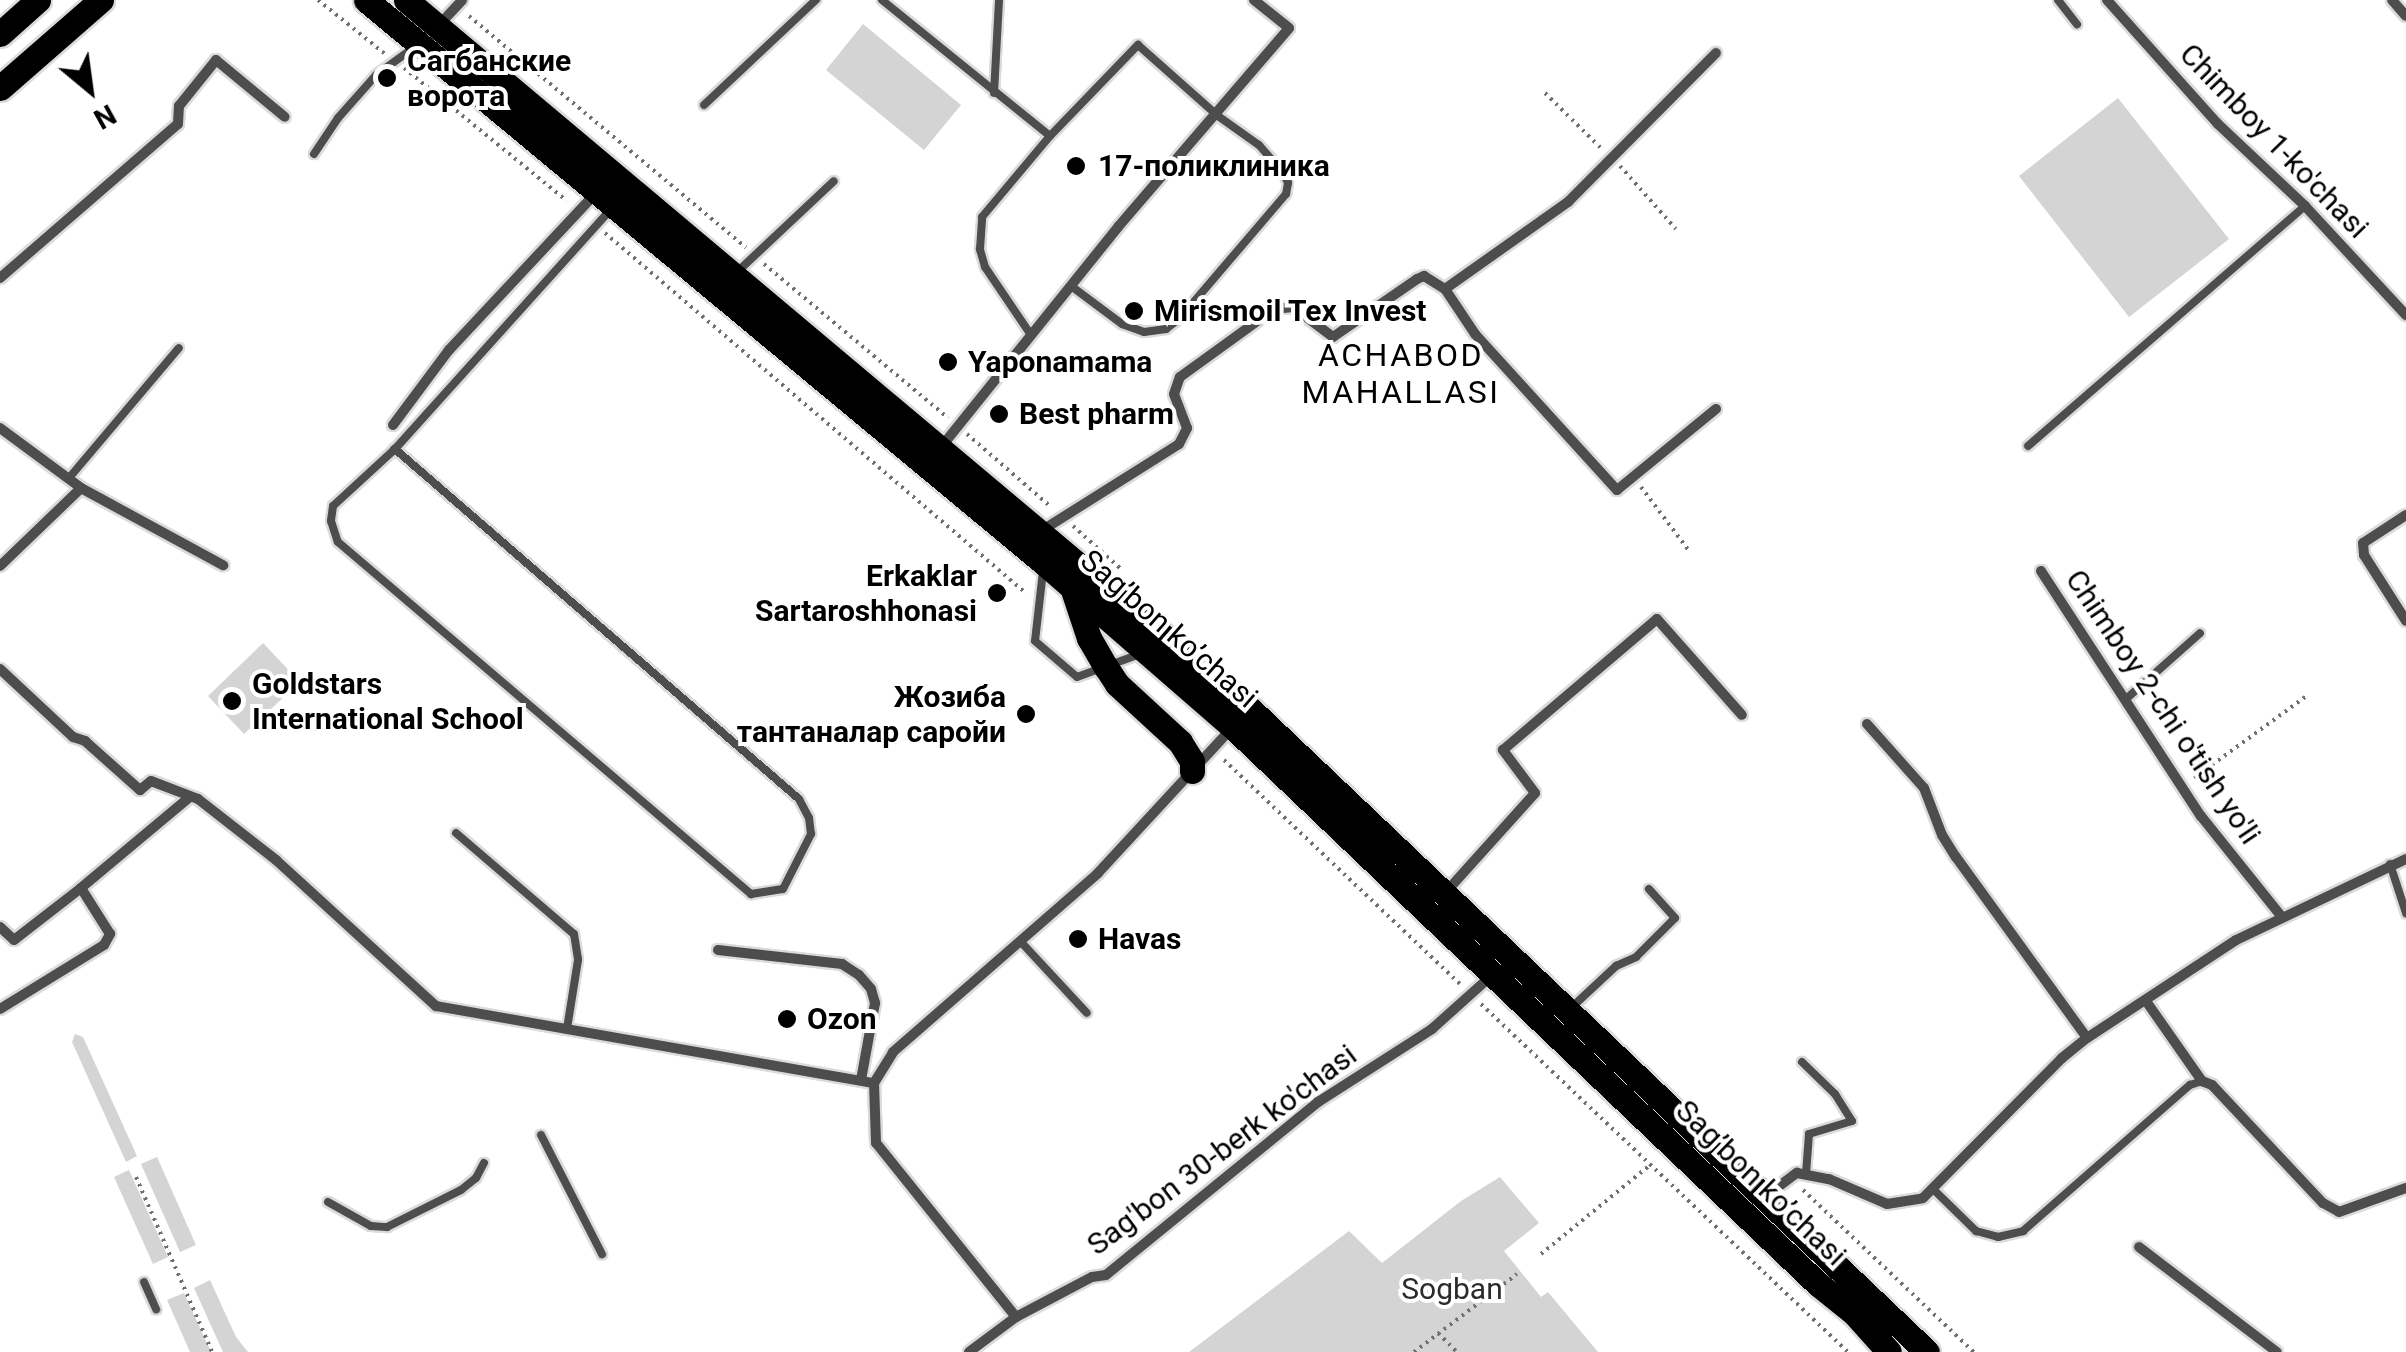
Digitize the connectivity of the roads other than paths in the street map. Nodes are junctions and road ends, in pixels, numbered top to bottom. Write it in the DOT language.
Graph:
graph roads {
  1 [pos="38,0"];
  2 [pos="101,0"];
  3 [pos="366,0"];
  4 [pos="462,0"];
  5 [pos="816,0"];
  6 [pos="882,0"];
  7 [pos="998,0"];
  8 [pos="1254,0"];
  9 [pos="2058,0"];
  10 [pos="2107,0"];
  11 [pos="2392,0"];
  12 [pos="422,16"];
  13 [pos="2406,16"];
  14 [pos="2077,24"];
  15 [pos="0,34"];
  16 [pos="1716,52"];
  17 [pos="0,88"];
  18 [pos="994,93"];
  19 [pos="704,105"];
  20 [pos="1218,116"];
  21 [pos="285,118"];
  22 [pos="1050,136"];
  23 [pos="314,154"];
  24 [pos="834,181"];
  25 [pos="608,191"];
  26 [pos="2305,206"];
  27 [pos="733,276"];
  28 [pos="0,278"];
  29 [pos="1071,286"];
  30 [pos="1445,289"];
  31 [pos="2406,315"];
  32 [pos="1031,336"];
  33 [pos="179,348"];
  34 [pos="1716,409"];
  35 [pos="393,425"];
  36 [pos="0,428"];
  37 [pos="2028,446"];
  38 [pos="395,448"];
  39 [pos="940,448"];
  40 [pos="69,478"];
  41 [pos="81,488"];
  42 [pos="2406,515"];
  43 [pos="1041,531"];
  44 [pos="1043,562"];
  45 [pos="224,564"];
  46 [pos="0,566"];
  47 [pos="2041,571"];
  48 [pos="1072,588"];
  49 [pos="2406,621"];
  50 [pos="2200,633"];
  51 [pos="1147,652"];
  52 [pos="1106,667"];
  53 [pos="0,669"];
  54 [pos="2126,699"];
  55 [pos="1742,715"];
  56 [pos="1242,719"];
  57 [pos="1867,724"];
  58 [pos="1192,771"];
  59 [pos="190,797"];
  60 [pos="456,833"];
  61 [pos="2406,859"];
  62 [pos="2390,864"];
  63 [pos="81,888"];
  64 [pos="1650,889"];
  65 [pos="1444,894"];
  66 [pos="2406,913"];
  67 [pos="2282,917"];
  68 [pos="0,927"];
  69 [pos="1020,941"];
  70 [pos="718,950"];
  71 [pos="1495,972"];
  72 [pos="2146,1000"];
  73 [pos="0,1010"];
  74 [pos="1568,1011"];
  75 [pos="1086,1013"];
  76 [pos="567,1029"];
  77 [pos="2087,1038"];
  78 [pos="1802,1062"];
  79 [pos="860,1080"];
  80 [pos="2202,1081"];
  81 [pos="874,1083"];
  82 [pos="541,1135"];
  83 [pos="484,1163"];
  84 [pos="1806,1174"];
  85 [pos="1931,1187"];
  86 [pos="2406,1188"];
  87 [pos="1767,1195"];
  88 [pos="328,1202"];
  89 [pos="1747,1216"];
  90 [pos="2139,1248"];
  91 [pos="602,1254"];
  92 [pos="144,1282"];
  93 [pos="156,1310"];
  94 [pos="1016,1318"];
  95 [pos="969,1352"];
  96 [pos="1889,1352"];
  97 [pos="1928,1352"];
  98 [pos="2277,1352"];
  1 -- 15 [label="main road"];
  2 -- 17 [label="main road"];
  3 -- 12 [label="main road, Sag’bon ko’chasi"];
  4 -- 12 [label="street"];
  5 -- 19 [label="lane"];
  6 -- 18 [label="lane"];
  7 -- 18 [label="lane"];
  8 -- 20 [label="street"];
  9 -- 14 [label="lane"];
  10 -- 26 [label="street, Chimboy 1-ko'chasi"];
  11 -- 13 [label="street"];
  12 -- 23 [label="lane"];
  12 -- 25 [label="main road, Sag’bon ko’chasi"];
  16 -- 30 [label="street"];
  18 -- 22 [label="lane"];
  20 -- 22 [label="lane"];
  20 -- 29 [label="street"];
  20 -- 29 [label="lane"];
  21 -- 28 [label="street"];
  22 -- 32 [label="lane"];
  24 -- 27 [label="lane"];
  25 -- 27 [label="main road, Sag’bon ko’chasi"];
  25 -- 35 [label="street"];
  25 -- 38 [label="lane"];
  25 -- 44 [label="main road, Sag’bon ko’chasi"];
  26 -- 31 [label="street, Chimboy 1-ko'chasi"];
  26 -- 37 [label="lane"];
  27 -- 39 [label="main road, Sag’bon ko’chasi"];
  29 -- 32 [label="street"];
  30 -- 34 [label="street"];
  30 -- 43 [label="street"];
  32 -- 39 [label="street"];
  33 -- 40 [label="lane"];
  36 -- 40 [label="street"];
  38 -- 38 [label="lane"];
  39 -- 43 [label="main road, Sag’bon ko’chasi"];
  40 -- 41 [label="street"];
  41 -- 45 [label="street"];
  41 -- 46 [label="street"];
  42 -- 49 [label="street"];
  43 -- 56 [label="main road, Sag’bon ko’chasi"];
  44 -- 48 [label="main road, Sag’bon ko’chasi"];
  44 -- 52 [label="lane"];
  47 -- 54 [label="street, Chimboy 2-chi o'tish yo'li"];
  48 -- 51 [label="main road, Sag’bon ko’chasi"];
  48 -- 52 [label="main road"];
  50 -- 54 [label="lane"];
  51 -- 52 [label="lane"];
  51 -- 56 [label="main road, Sag’bon ko’chasi"];
  52 -- 58 [label="main road"];
  53 -- 59 [label="street"];
  54 -- 67 [label="street, Chimboy 2-chi o'tish yo'li"];
  55 -- 65 [label="street"];
  56 -- 58 [label="street"];
  56 -- 65 [label="main road, Sag’bon ko’chasi"];
  56 -- 71 [label="main road, Sag’bon ko’chasi"];
  57 -- 77 [label="street"];
  58 -- 69 [label="street"];
  59 -- 63 [label="street"];
  59 -- 76 [label="street"];
  60 -- 76 [label="lane"];
  61 -- 62 [label="street"];
  62 -- 66 [label="lane"];
  62 -- 67 [label="street"];
  63 -- 68 [label="street"];
  63 -- 73 [label="street"];
  64 -- 74 [label="lane"];
  65 -- 74 [label="main road, Sag’bon ko’chasi"];
  67 -- 72 [label="street"];
  69 -- 75 [label="lane"];
  69 -- 81 [label="street"];
  70 -- 79 [label="street"];
  71 -- 89 [label="main road, Sag’bon ko’chasi"];
  71 -- 94 [label="street, Sag'bon 30-berk ko'chasi"];
  72 -- 77 [label="street"];
  72 -- 80 [label="street"];
  74 -- 87 [label="main road, Sag’bon ko’chasi"];
  76 -- 79 [label="street"];
  77 -- 85 [label="street"];
  78 -- 84 [label="lane"];
  79 -- 81 [label="street"];
  80 -- 85 [label="lane"];
  80 -- 86 [label="street"];
  81 -- 94 [label="street"];
  82 -- 91 [label="lane"];
  83 -- 88 [label="lane"];
  84 -- 85 [label="street"];
  84 -- 87 [label="street"];
  87 -- 89 [label="street"];
  87 -- 97 [label="main road, Sag’bon ko’chasi"];
  89 -- 96 [label="main road, Sag’bon ko’chasi"];
  90 -- 98 [label="street"];
  92 -- 93 [label="lane"];
  94 -- 95 [label="street, Sag'bon 30-berk ko'chasi"];
}
